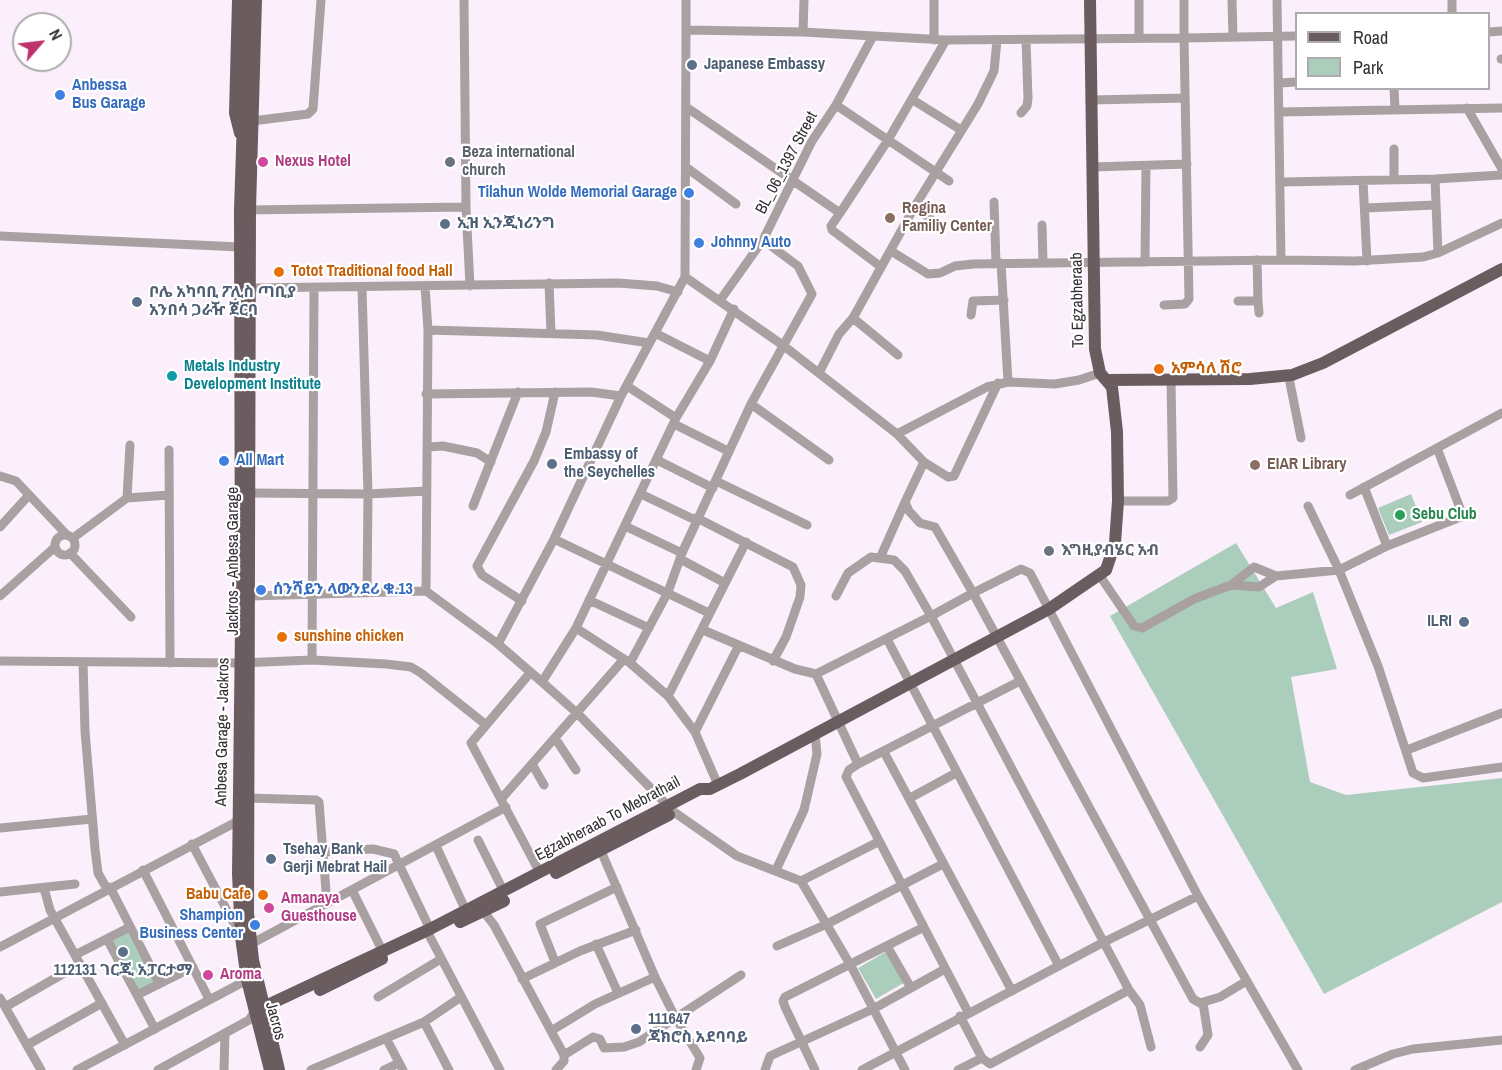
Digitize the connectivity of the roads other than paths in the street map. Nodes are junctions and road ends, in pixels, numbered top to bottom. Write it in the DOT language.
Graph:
graph roads {
  1 [pos="238,0"];
  2 [pos="247,0"];
  3 [pos="256,0"];
  4 [pos="262,0"];
  5 [pos="321,0"];
  6 [pos="464,0"];
  7 [pos="686,0"];
  8 [pos="804,0"];
  9 [pos="934,0"];
  10 [pos="1090,0"];
  11 [pos="1139,0"];
  12 [pos="1184,0"];
  13 [pos="1232,0"];
  14 [pos="1276,0"];
  15 [pos="686,30"];
  16 [pos="803,32"];
  17 [pos="873,36"];
  18 [pos="1277,36"];
  19 [pos="1295,36"];
  20 [pos="1233,37"];
  21 [pos="1139,38"];
  22 [pos="1184,38"];
  23 [pos="934,40"];
  24 [pos="946,40"];
  25 [pos="997,40"];
  26 [pos="1026,40"];
  27 [pos="1090,40"];
  28 [pos="1295,82"];
  29 [pos="1280,83"];
  30 [pos="1394,90"];
  31 [pos="1185,98"];
  32 [pos="913,100"];
  33 [pos="1090,100"];
  34 [pos="836,105"];
  35 [pos="686,107"];
  36 [pos="1467,108"];
  37 [pos="1502,108"];
  38 [pos="1395,109"];
  39 [pos="1280,112"];
  40 [pos="1021,113"];
  41 [pos="250,118"];
  42 [pos="961,130"];
  43 [pos="243,140"];
  44 [pos="888,140"];
  45 [pos="1394,149"];
  46 [pos="1187,164"];
  47 [pos="1146,166"];
  48 [pos="1093,167"];
  49 [pos="687,168"];
  50 [pos="1502,169"];
  51 [pos="936,170"];
  52 [pos="1502,175"];
  53 [pos="793,178"];
  54 [pos="1394,179"];
  55 [pos="1435,179"];
  56 [pos="949,181"];
  57 [pos="1363,181"];
  58 [pos="1281,182"];
  59 [pos="994,202"];
  60 [pos="735,204"];
  61 [pos="1435,205"];
  62 [pos="915,206"];
  63 [pos="466,207"];
  64 [pos="1365,208"];
  65 [pos="245,210"];
  66 [pos="840,213"];
  67 [pos="933,221"];
  68 [pos="1502,223"];
  69 [pos="1042,225"];
  70 [pos="0,236"];
  71 [pos="763,240"];
  72 [pos="240,248"];
  73 [pos="891,251"];
  74 [pos="1438,253"];
  75 [pos="1257,260"];
  76 [pos="1281,260"];
  77 [pos="1367,261"];
  78 [pos="1042,262"];
  79 [pos="1145,262"];
  80 [pos="1189,262"];
  81 [pos="999,263"];
  82 [pos="1093,263"];
  83 [pos="881,267"];
  84 [pos="1502,269"];
  85 [pos="685,277"];
  86 [pos="1502,278"];
  87 [pos="549,283"];
  88 [pos="426,286"];
  89 [pos="470,286"];
  90 [pos="250,288"];
  91 [pos="362,288"];
  92 [pos="314,289"];
  93 [pos="678,292"];
  94 [pos="721,299"];
  95 [pos="1004,300"];
  96 [pos="1238,301"];
  97 [pos="1258,301"];
  98 [pos="1164,305"];
  99 [pos="734,309"];
  100 [pos="1259,313"];
  101 [pos="971,315"];
  102 [pos="853,318"];
  103 [pos="428,330"];
  104 [pos="1391,331"];
  105 [pos="551,333"];
  106 [pos="655,333"];
  107 [pos="650,343"];
  108 [pos="784,346"];
  109 [pos="898,355"];
  110 [pos="710,361"];
  111 [pos="819,373"];
  112 [pos="1106,380"];
  113 [pos="1008,382"];
  114 [pos="998,383"];
  115 [pos="1172,383"];
  116 [pos="1290,383"];
  117 [pos="245,387"];
  118 [pos="627,387"];
  119 [pos="518,392"];
  120 [pos="555,392"];
  121 [pos="426,394"];
  122 [pos="621,396"];
  123 [pos="751,404"];
  124 [pos="1502,413"];
  125 [pos="675,421"];
  126 [pos="897,434"];
  127 [pos="1301,438"];
  128 [pos="130,445"];
  129 [pos="428,447"];
  130 [pos="1437,448"];
  131 [pos="169,450"];
  132 [pos="728,451"];
  133 [pos="657,460"];
  134 [pos="829,460"];
  135 [pos="491,462"];
  136 [pos="924,462"];
  137 [pos="0,476"];
  138 [pos="714,485"];
  139 [pos="1364,487"];
  140 [pos="313,491"];
  141 [pos="427,491"];
  142 [pos="251,493"];
  143 [pos="368,494"];
  144 [pos="640,494"];
  145 [pos="29,495"];
  146 [pos="169,495"];
  147 [pos="1350,495"];
  148 [pos="127,498"];
  149 [pos="1118,501"];
  150 [pos="905,502"];
  151 [pos="473,506"];
  152 [pos="1308,506"];
  153 [pos="699,519"];
  154 [pos="807,525"];
  155 [pos="625,526"];
  156 [pos="0,527"];
  157 [pos="69,536"];
  158 [pos="554,539"];
  159 [pos="746,542"];
  160 [pos="1386,546"];
  161 [pos="55,547"];
  162 [pos="70,553"];
  163 [pos="681,556"];
  164 [pos="880,558"];
  165 [pos="607,565"];
  166 [pos="1339,570"];
  167 [pos="1100,576"];
  168 [pos="1276,576"];
  169 [pos="725,583"];
  170 [pos="1231,585"];
  171 [pos="426,591"];
  172 [pos="668,592"];
  173 [pos="367,593"];
  174 [pos="973,593"];
  175 [pos="314,594"];
  176 [pos="0,596"];
  177 [pos="250,596"];
  178 [pos="837,596"];
  179 [pos="589,600"];
  180 [pos="522,601"];
  181 [pos="1049,609"];
  182 [pos="709,614"];
  183 [pos="931,616"];
  184 [pos="131,617"];
  185 [pos="576,628"];
  186 [pos="649,628"];
  187 [pos="703,630"];
  188 [pos="997,637"];
  189 [pos="886,639"];
  190 [pos="498,645"];
  191 [pos="738,647"];
  192 [pos="312,660"];
  193 [pos="0,661"];
  194 [pos="627,661"];
  195 [pos="773,661"];
  196 [pos="955,661"];
  197 [pos="245,662"];
  198 [pos="83,663"];
  199 [pos="170,663"];
  200 [pos="530,673"];
  201 [pos="816,674"];
  202 [pos="1020,681"];
  203 [pos="542,682"];
  204 [pos="910,685"];
  205 [pos="669,696"];
  206 [pos="976,703"];
  207 [pos="1502,713"];
  208 [pos="578,714"];
  209 [pos="838,721"];
  210 [pos="485,724"];
  211 [pos="932,726"];
  212 [pos="695,732"];
  213 [pos="815,734"];
  214 [pos="555,738"];
  215 [pos="1407,750"];
  216 [pos="884,752"];
  217 [pos="532,764"];
  218 [pos="858,764"];
  219 [pos="1502,767"];
  220 [pos="576,770"];
  221 [pos="956,773"];
  222 [pos="544,785"];
  223 [pos="714,787"];
  224 [pos="248,798"];
  225 [pos="910,798"];
  226 [pos="504,803"];
  227 [pos="671,809"];
  228 [pos="93,819"];
  229 [pos="238,821"];
  230 [pos="0,828"];
  231 [pos="478,840"];
  232 [pos="878,842"];
  233 [pos="192,844"];
  234 [pos="436,846"];
  235 [pos="601,851"];
  236 [pos="322,852"];
  237 [pos="943,864"];
  238 [pos="399,867"];
  239 [pos="142,870"];
  240 [pos="781,872"];
  241 [pos="540,873"];
  242 [pos="801,881"];
  243 [pos="75,884"];
  244 [pos="900,885"];
  245 [pos="616,887"];
  246 [pos="44,888"];
  247 [pos="108,888"];
  248 [pos="352,890"];
  249 [pos="0,892"];
  250 [pos="504,892"];
  251 [pos="1198,896"];
  252 [pos="327,904"];
  253 [pos="480,907"];
  254 [pos="466,910"];
  255 [pos="54,917"];
  256 [pos="1150,919"];
  257 [pos="827,924"];
  258 [pos="130,927"];
  259 [pos="922,928"];
  260 [pos="636,930"];
  261 [pos="430,932"];
  262 [pos="107,939"];
  263 [pos="246,941"];
  264 [pos="1104,942"];
  265 [pos="596,944"];
  266 [pos="777,946"];
  267 [pos="887,946"];
  268 [pos="0,947"];
  269 [pos="382,950"];
  270 [pos="441,959"];
  271 [pos="78,960"];
  272 [pos="555,962"];
  273 [pos="851,966"];
  274 [pos="1059,966"];
  275 [pos="193,967"];
  276 [pos="945,969"];
  277 [pos="741,975"];
  278 [pos="655,976"];
  279 [pos="522,979"];
  280 [pos="247,980"];
  281 [pos="1245,982"];
  282 [pos="159,983"];
  283 [pos="911,988"];
  284 [pos="1129,990"];
  285 [pos="1012,991"];
  286 [pos="618,993"];
  287 [pos="136,995"];
  288 [pos="378,997"];
  289 [pos="461,997"];
  290 [pos="209,999"];
  291 [pos="1,1001"];
  292 [pos="102,1003"];
  293 [pos="1203,1003"];
  294 [pos="873,1009"];
  295 [pos="964,1014"];
  296 [pos="258,1015"];
  297 [pos="675,1017"];
  298 [pos="424,1022"];
  299 [pos="155,1029"];
  300 [pos="551,1031"];
  301 [pos="225,1033"];
  302 [pos="386,1038"];
  303 [pos="1502,1040"];
  304 [pos="803,1042"];
  305 [pos="27,1045"];
  306 [pos="125,1045"];
  307 [pos="1151,1047"];
  308 [pos="1200,1047"];
  309 [pos="896,1052"];
  310 [pos="564,1054"];
  311 [pos="982,1058"];
  312 [pos="401,1066"];
  313 [pos="92,1067"];
  314 [pos="41,1070"];
  315 [pos="78,1070"];
  316 [pos="158,1070"];
  317 [pos="224,1070"];
  318 [pos="270,1070"];
  319 [pos="279,1070"];
  320 [pos="311,1070"];
  321 [pos="384,1070"];
  322 [pos="449,1070"];
  323 [pos="500,1070"];
  324 [pos="556,1070"];
  325 [pos="696,1070"];
  326 [pos="765,1070"];
  327 [pos="815,1070"];
  328 [pos="862,1070"];
  329 [pos="904,1070"];
  330 [pos="958,1070"];
  331 [pos="1298,1070"];
  332 [pos="1355,1070"];
  1 -- 43 [label="main road"];
  2 -- 41 [label="main road"];
  3 -- 41 [label="main road"];
  4 -- 41 [label="main road"];
  5 -- 41 [label="street"];
  6 -- 63 [label="street"];
  7 -- 15 [label="street"];
  8 -- 16 [label="street"];
  9 -- 23 [label="street"];
  10 -- 27 [label="main road, To Egzabheraab"];
  11 -- 21 [label="street"];
  12 -- 22 [label="street"];
  13 -- 20 [label="street"];
  14 -- 18 [label="street"];
  15 -- 16 [label="street"];
  15 -- 35 [label="street"];
  16 -- 17 [label="street"];
  17 -- 23 [label="street"];
  17 -- 34 [label="street, BL_06_1397 Street"];
  18 -- 19 [label="street"];
  18 -- 20 [label="street"];
  18 -- 29 [label="street"];
  20 -- 22 [label="street"];
  21 -- 22 [label="street"];
  21 -- 27 [label="street"];
  22 -- 31 [label="street"];
  23 -- 24 [label="street"];
  24 -- 25 [label="street"];
  24 -- 32 [label="street"];
  25 -- 26 [label="street"];
  25 -- 42 [label="street"];
  26 -- 27 [label="street"];
  26 -- 40 [label="street"];
  27 -- 33 [label="main road, To Egzabheraab"];
  28 -- 29 [label="street"];
  29 -- 39 [label="street"];
  30 -- 38 [label="street"];
  31 -- 33 [label="street"];
  31 -- 46 [label="street"];
  32 -- 42 [label="street"];
  32 -- 44 [label="street"];
  33 -- 48 [label="main road, To Egzabheraab"];
  34 -- 44 [label="street"];
  34 -- 53 [label="street, BL_06_1397 Street"];
  35 -- 49 [label="street"];
  35 -- 53 [label="street"];
  36 -- 37 [label="street"];
  36 -- 38 [label="street"];
  36 -- 50 [label="street"];
  38 -- 39 [label="street"];
  39 -- 58 [label="street"];
  41 -- 43 [label="main road"];
  41 -- 65 [label="main road, Jackros - Anbesa Garage"];
  42 -- 51 [label="street"];
  43 -- 65 [label="main road, Anbesa Garage - Jackros"];
  44 -- 51 [label="street"];
  44 -- 66 [label="street"];
  45 -- 54 [label="street"];
  46 -- 47 [label="street"];
  46 -- 80 [label="street"];
  47 -- 48 [label="street"];
  47 -- 79 [label="street"];
  48 -- 82 [label="main road, To Egzabheraab"];
  49 -- 60 [label="street"];
  49 -- 85 [label="street"];
  51 -- 56 [label="street"];
  51 -- 62 [label="street"];
  52 -- 55 [label="street"];
  53 -- 66 [label="street"];
  53 -- 71 [label="street, BL_06_1397 Street"];
  54 -- 55 [label="street"];
  54 -- 57 [label="street"];
  55 -- 61 [label="street"];
  57 -- 58 [label="street"];
  57 -- 64 [label="street"];
  58 -- 76 [label="street"];
  59 -- 81 [label="street"];
  61 -- 64 [label="street"];
  61 -- 74 [label="street"];
  62 -- 67 [label="street"];
  62 -- 73 [label="street"];
  63 -- 65 [label="street"];
  63 -- 89 [label="street"];
  64 -- 77 [label="street"];
  65 -- 72 [label="main road, Anbesa Garage - Jackros"];
  65 -- 90 [label="main road, Jackros - Anbesa Garage"];
  66 -- 83 [label="street"];
  68 -- 74 [label="street"];
  69 -- 78 [label="street"];
  70 -- 72 [label="street"];
  71 -- 94 [label="street, BL_06_1397 Street"];
  71 -- 108 [label="street"];
  72 -- 117 [label="main road, Anbesa Garage - Jackros"];
  73 -- 81 [label="street"];
  73 -- 83 [label="street"];
  74 -- 77 [label="street"];
  75 -- 76 [label="street"];
  75 -- 80 [label="street"];
  75 -- 97 [label="street"];
  76 -- 77 [label="street"];
  78 -- 81 [label="street"];
  78 -- 82 [label="street"];
  79 -- 80 [label="street"];
  79 -- 82 [label="street"];
  80 -- 98 [label="street"];
  81 -- 95 [label="street"];
  82 -- 112 [label="main road, To Egzabheraab"];
  83 -- 102 [label="street"];
  84 -- 104 [label="main road"];
  85 -- 93 [label="street"];
  85 -- 94 [label="street"];
  86 -- 104 [label="main road"];
  87 -- 89 [label="street"];
  87 -- 93 [label="street"];
  87 -- 105 [label="street"];
  88 -- 89 [label="street"];
  88 -- 91 [label="street"];
  88 -- 103 [label="street"];
  90 -- 92 [label="street"];
  90 -- 117 [label="main road, Jackros - Anbesa Garage"];
  91 -- 92 [label="street"];
  91 -- 143 [label="street"];
  92 -- 140 [label="street"];
  93 -- 106 [label="street"];
  94 -- 99 [label="street"];
  95 -- 101 [label="street"];
  95 -- 113 [label="street"];
  96 -- 97 [label="street"];
  97 -- 100 [label="street"];
  99 -- 108 [label="street"];
  99 -- 110 [label="street"];
  102 -- 109 [label="street"];
  102 -- 111 [label="street"];
  103 -- 105 [label="street"];
  103 -- 121 [label="street"];
  104 -- 115 [label="main road"];
  104 -- 116 [label="main road"];
  105 -- 107 [label="street"];
  106 -- 107 [label="street"];
  106 -- 110 [label="street"];
  107 -- 118 [label="street"];
  108 -- 111 [label="street"];
  108 -- 123 [label="street"];
  110 -- 125 [label="street"];
  111 -- 126 [label="street"];
  112 -- 113 [label="street"];
  112 -- 115 [label="main road"];
  112 -- 149 [label="main road, To Egzabheraab"];
  113 -- 114 [label="street"];
  114 -- 126 [label="street"];
  114 -- 136 [label="street"];
  115 -- 116 [label="main road"];
  115 -- 149 [label="street"];
  116 -- 127 [label="street"];
  117 -- 142 [label="main road, Jackros - Anbesa Garage"];
  117 -- 197 [label="main road, Anbesa Garage - Jackros"];
  118 -- 122 [label="street"];
  118 -- 125 [label="street"];
  119 -- 120 [label="street"];
  119 -- 121 [label="street"];
  119 -- 135 [label="street"];
  120 -- 122 [label="street"];
  120 -- 180 [label="street"];
  121 -- 129 [label="street"];
  122 -- 158 [label="street"];
  123 -- 132 [label="street"];
  123 -- 134 [label="street"];
  124 -- 130 [label="street"];
  125 -- 132 [label="street"];
  125 -- 133 [label="street"];
  126 -- 136 [label="street"];
  128 -- 148 [label="street"];
  129 -- 135 [label="street"];
  129 -- 141 [label="street"];
  130 -- 139 [label="street"];
  130 -- 160 [label="street"];
  131 -- 146 [label="street"];
  132 -- 138 [label="street"];
  133 -- 138 [label="street"];
  133 -- 144 [label="street"];
  135 -- 151 [label="street"];
  136 -- 150 [label="street"];
  137 -- 145 [label="street"];
  138 -- 153 [label="street"];
  138 -- 154 [label="street"];
  139 -- 147 [label="street"];
  139 -- 160 [label="street"];
  140 -- 142 [label="street"];
  140 -- 143 [label="street"];
  140 -- 175 [label="street"];
  141 -- 143 [label="street"];
  141 -- 171 [label="street"];
  142 -- 177 [label="main road, Jackros - Anbesa Garage"];
  143 -- 173 [label="street"];
  144 -- 153 [label="street"];
  144 -- 155 [label="street"];
  145 -- 156 [label="street"];
  145 -- 157 [label="street"];
  146 -- 148 [label="street"];
  146 -- 199 [label="street"];
  148 -- 157 [label="street"];
  149 -- 167 [label="main road, To Egzabheraab"];
  150 -- 164 [label="street"];
  150 -- 174 [label="street"];
  152 -- 166 [label="street"];
  153 -- 159 [label="street"];
  153 -- 163 [label="street"];
  155 -- 163 [label="street"];
  155 -- 165 [label="street"];
  157 -- 161 [label="street"];
  157 -- 162 [label="street"];
  158 -- 165 [label="street"];
  158 -- 180 [label="street"];
  159 -- 169 [label="street"];
  159 -- 195 [label="street"];
  160 -- 166 [label="street"];
  161 -- 162 [label="street"];
  161 -- 176 [label="street"];
  162 -- 184 [label="street"];
  163 -- 169 [label="street"];
  163 -- 172 [label="street"];
  164 -- 178 [label="street"];
  164 -- 183 [label="street"];
  165 -- 172 [label="street"];
  165 -- 179 [label="street"];
  166 -- 168 [label="street"];
  166 -- 215 [label="street"];
  167 -- 170 [label="street"];
  167 -- 181 [label="main road, To Egzabheraab"];
  168 -- 170 [label="street"];
  168 -- 170 [label="street"];
  169 -- 182 [label="street"];
  171 -- 173 [label="street"];
  171 -- 190 [label="street"];
  172 -- 182 [label="street"];
  172 -- 186 [label="street"];
  173 -- 175 [label="street"];
  174 -- 181 [label="street"];
  174 -- 183 [label="street"];
  174 -- 188 [label="street"];
  175 -- 177 [label="street"];
  175 -- 192 [label="street"];
  177 -- 197 [label="main road, Jackros - Anbesa Garage"];
  179 -- 185 [label="street"];
  179 -- 186 [label="street"];
  180 -- 190 [label="street"];
  181 -- 188 [label="main road, To Egzabheraab"];
  181 -- 251 [label="street"];
  182 -- 187 [label="street"];
  183 -- 189 [label="street"];
  183 -- 196 [label="street"];
  185 -- 194 [label="street"];
  185 -- 203 [label="street"];
  186 -- 194 [label="street"];
  187 -- 191 [label="street"];
  187 -- 205 [label="street"];
  188 -- 196 [label="main road"];
  188 -- 202 [label="street"];
  189 -- 201 [label="street"];
  189 -- 204 [label="street"];
  190 -- 200 [label="street"];
  191 -- 195 [label="street"];
  191 -- 212 [label="street"];
  192 -- 197 [label="street"];
  192 -- 210 [label="street"];
  193 -- 198 [label="street"];
  194 -- 205 [label="street"];
  194 -- 208 [label="street"];
  195 -- 201 [label="street"];
  196 -- 204 [label="main road"];
  196 -- 206 [label="street"];
  197 -- 199 [label="street"];
  197 -- 224 [label="main road, Jackros - Anbesa Garage"];
  197 -- 229 [label="main road, Anbesa Garage - Jackros"];
  198 -- 199 [label="street"];
  198 -- 228 [label="street"];
  200 -- 203 [label="street"];
  200 -- 210 [label="street"];
  201 -- 209 [label="street"];
  202 -- 206 [label="street"];
  202 -- 256 [label="street"];
  203 -- 208 [label="street"];
  204 -- 209 [label="main road"];
  204 -- 211 [label="street"];
  205 -- 212 [label="street"];
  206 -- 211 [label="street"];
  206 -- 264 [label="street"];
  207 -- 215 [label="street"];
  208 -- 214 [label="street"];
  208 -- 227 [label="street"];
  209 -- 213 [label="main road"];
  209 -- 218 [label="street"];
  210 -- 226 [label="street"];
  211 -- 216 [label="street"];
  211 -- 221 [label="street"];
  212 -- 223 [label="street"];
  213 -- 223 [label="main road"];
  213 -- 240 [label="street"];
  214 -- 217 [label="street"];
  214 -- 220 [label="street"];
  215 -- 219 [label="street"];
  216 -- 218 [label="street"];
  216 -- 225 [label="street"];
  217 -- 222 [label="street"];
  217 -- 226 [label="street"];
  218 -- 232 [label="street"];
  221 -- 225 [label="street"];
  221 -- 274 [label="street"];
  223 -- 227 [label="main road"];
  224 -- 236 [label="street"];
  224 -- 263 [label="main road, Jackros - Anbesa Garage"];
  225 -- 237 [label="street"];
  226 -- 234 [label="street"];
  226 -- 241 [label="street"];
  227 -- 235 [label="main road"];
  227 -- 240 [label="street"];
  227 -- 241 [label="main road, Egzabheraab To Mebrathail"];
  228 -- 230 [label="street"];
  228 -- 247 [label="street"];
  229 -- 233 [label="street"];
  229 -- 263 [label="main road, Anbesa Garage - Jackros"];
  231 -- 250 [label="street"];
  232 -- 242 [label="street"];
  232 -- 244 [label="street"];
  233 -- 239 [label="street"];
  233 -- 263 [label="street"];
  234 -- 238 [label="street"];
  234 -- 254 [label="street"];
  235 -- 245 [label="street"];
  235 -- 253 [label="main road"];
  236 -- 238 [label="street"];
  236 -- 252 [label="street"];
  237 -- 244 [label="street"];
  237 -- 285 [label="street"];
  238 -- 248 [label="street"];
  238 -- 261 [label="street"];
  239 -- 247 [label="street"];
  239 -- 275 [label="street"];
  240 -- 242 [label="street"];
  241 -- 250 [label="main road, Egzabheraab To Mebrathail"];
  242 -- 257 [label="street"];
  243 -- 246 [label="street"];
  244 -- 257 [label="street"];
  244 -- 259 [label="street"];
  245 -- 260 [label="street"];
  245 -- 272 [label="street"];
  246 -- 249 [label="street"];
  246 -- 255 [label="street"];
  247 -- 255 [label="street"];
  247 -- 258 [label="street"];
  248 -- 252 [label="street"];
  248 -- 269 [label="street"];
  250 -- 253 [label="main road, Egzabheraab To Mebrathail"];
  251 -- 256 [label="street"];
  251 -- 281 [label="street"];
  252 -- 263 [label="street"];
  253 -- 254 [label="main road, Egzabheraab To Mebrathail"];
  253 -- 261 [label="main road"];
  253 -- 279 [label="street"];
  254 -- 261 [label="main road, Egzabheraab To Mebrathail"];
  255 -- 268 [label="street"];
  255 -- 271 [label="street"];
  256 -- 264 [label="street"];
  256 -- 293 [label="street"];
  257 -- 266 [label="street"];
  257 -- 273 [label="street"];
  258 -- 262 [label="street"];
  258 -- 282 [label="street"];
  259 -- 267 [label="street"];
  259 -- 276 [label="street"];
  260 -- 265 [label="street"];
  260 -- 278 [label="street"];
  261 -- 269 [label="main road, Egzabheraab To Mebrathail"];
  261 -- 270 [label="street"];
  261 -- 296 [label="main road"];
  262 -- 271 [label="street"];
  262 -- 287 [label="street"];
  263 -- 280 [label="main road, Jacros"];
  263 -- 296 [label="main road, Jackros - Anbesa Garage"];
  264 -- 274 [label="street"];
  264 -- 284 [label="street"];
  265 -- 272 [label="street"];
  265 -- 286 [label="street"];
  267 -- 273 [label="street"];
  267 -- 283 [label="street"];
  269 -- 296 [label="main road, Egzabheraab To Mebrathail"];
  270 -- 288 [label="street"];
  270 -- 289 [label="street"];
  271 -- 291 [label="street"];
  271 -- 292 [label="street"];
  272 -- 279 [label="street"];
  273 -- 294 [label="street"];
  273 -- 304 [label="street"];
  274 -- 285 [label="street"];
  275 -- 282 [label="street"];
  275 -- 290 [label="street"];
  276 -- 283 [label="street"];
  276 -- 295 [label="street"];
  277 -- 297 [label="street"];
  278 -- 286 [label="street"];
  278 -- 297 [label="street"];
  279 -- 300 [label="street"];
  280 -- 290 [label="street"];
  280 -- 296 [label="main road, Jacros"];
  281 -- 293 [label="street"];
  281 -- 331 [label="street"];
  282 -- 287 [label="street"];
  283 -- 294 [label="street"];
  284 -- 307 [label="street"];
  284 -- 311 [label="street"];
  285 -- 295 [label="street"];
  286 -- 300 [label="street"];
  287 -- 299 [label="street"];
  289 -- 298 [label="street"];
  289 -- 323 [label="street"];
  290 -- 299 [label="street"];
  291 -- 305 [label="street"];
  292 -- 305 [label="street"];
  292 -- 306 [label="street"];
  293 -- 308 [label="street"];
  294 -- 304 [label="street"];
  294 -- 309 [label="street"];
  295 -- 309 [label="street"];
  295 -- 311 [label="street"];
  296 -- 301 [label="street, Egzabheraab To Mebrathail"];
  296 -- 318 [label="main road, Jacros"];
  296 -- 319 [label="main road, Jacros"];
  297 -- 310 [label="street"];
  297 -- 325 [label="street"];
  298 -- 302 [label="street"];
  298 -- 322 [label="street"];
  299 -- 306 [label="street"];
  300 -- 310 [label="street"];
  301 -- 316 [label="street, Egzabheraab To Mebrathail"];
  301 -- 317 [label="street"];
  302 -- 312 [label="street"];
  302 -- 320 [label="street"];
  303 -- 332 [label="street"];
  304 -- 326 [label="street"];
  304 -- 327 [label="street"];
  305 -- 314 [label="street"];
  306 -- 313 [label="street"];
  309 -- 328 [label="street"];
  309 -- 329 [label="street"];
  310 -- 324 [label="street"];
  311 -- 330 [label="street"];
  312 -- 321 [label="street"];
  313 -- 315 [label="street"];
}
